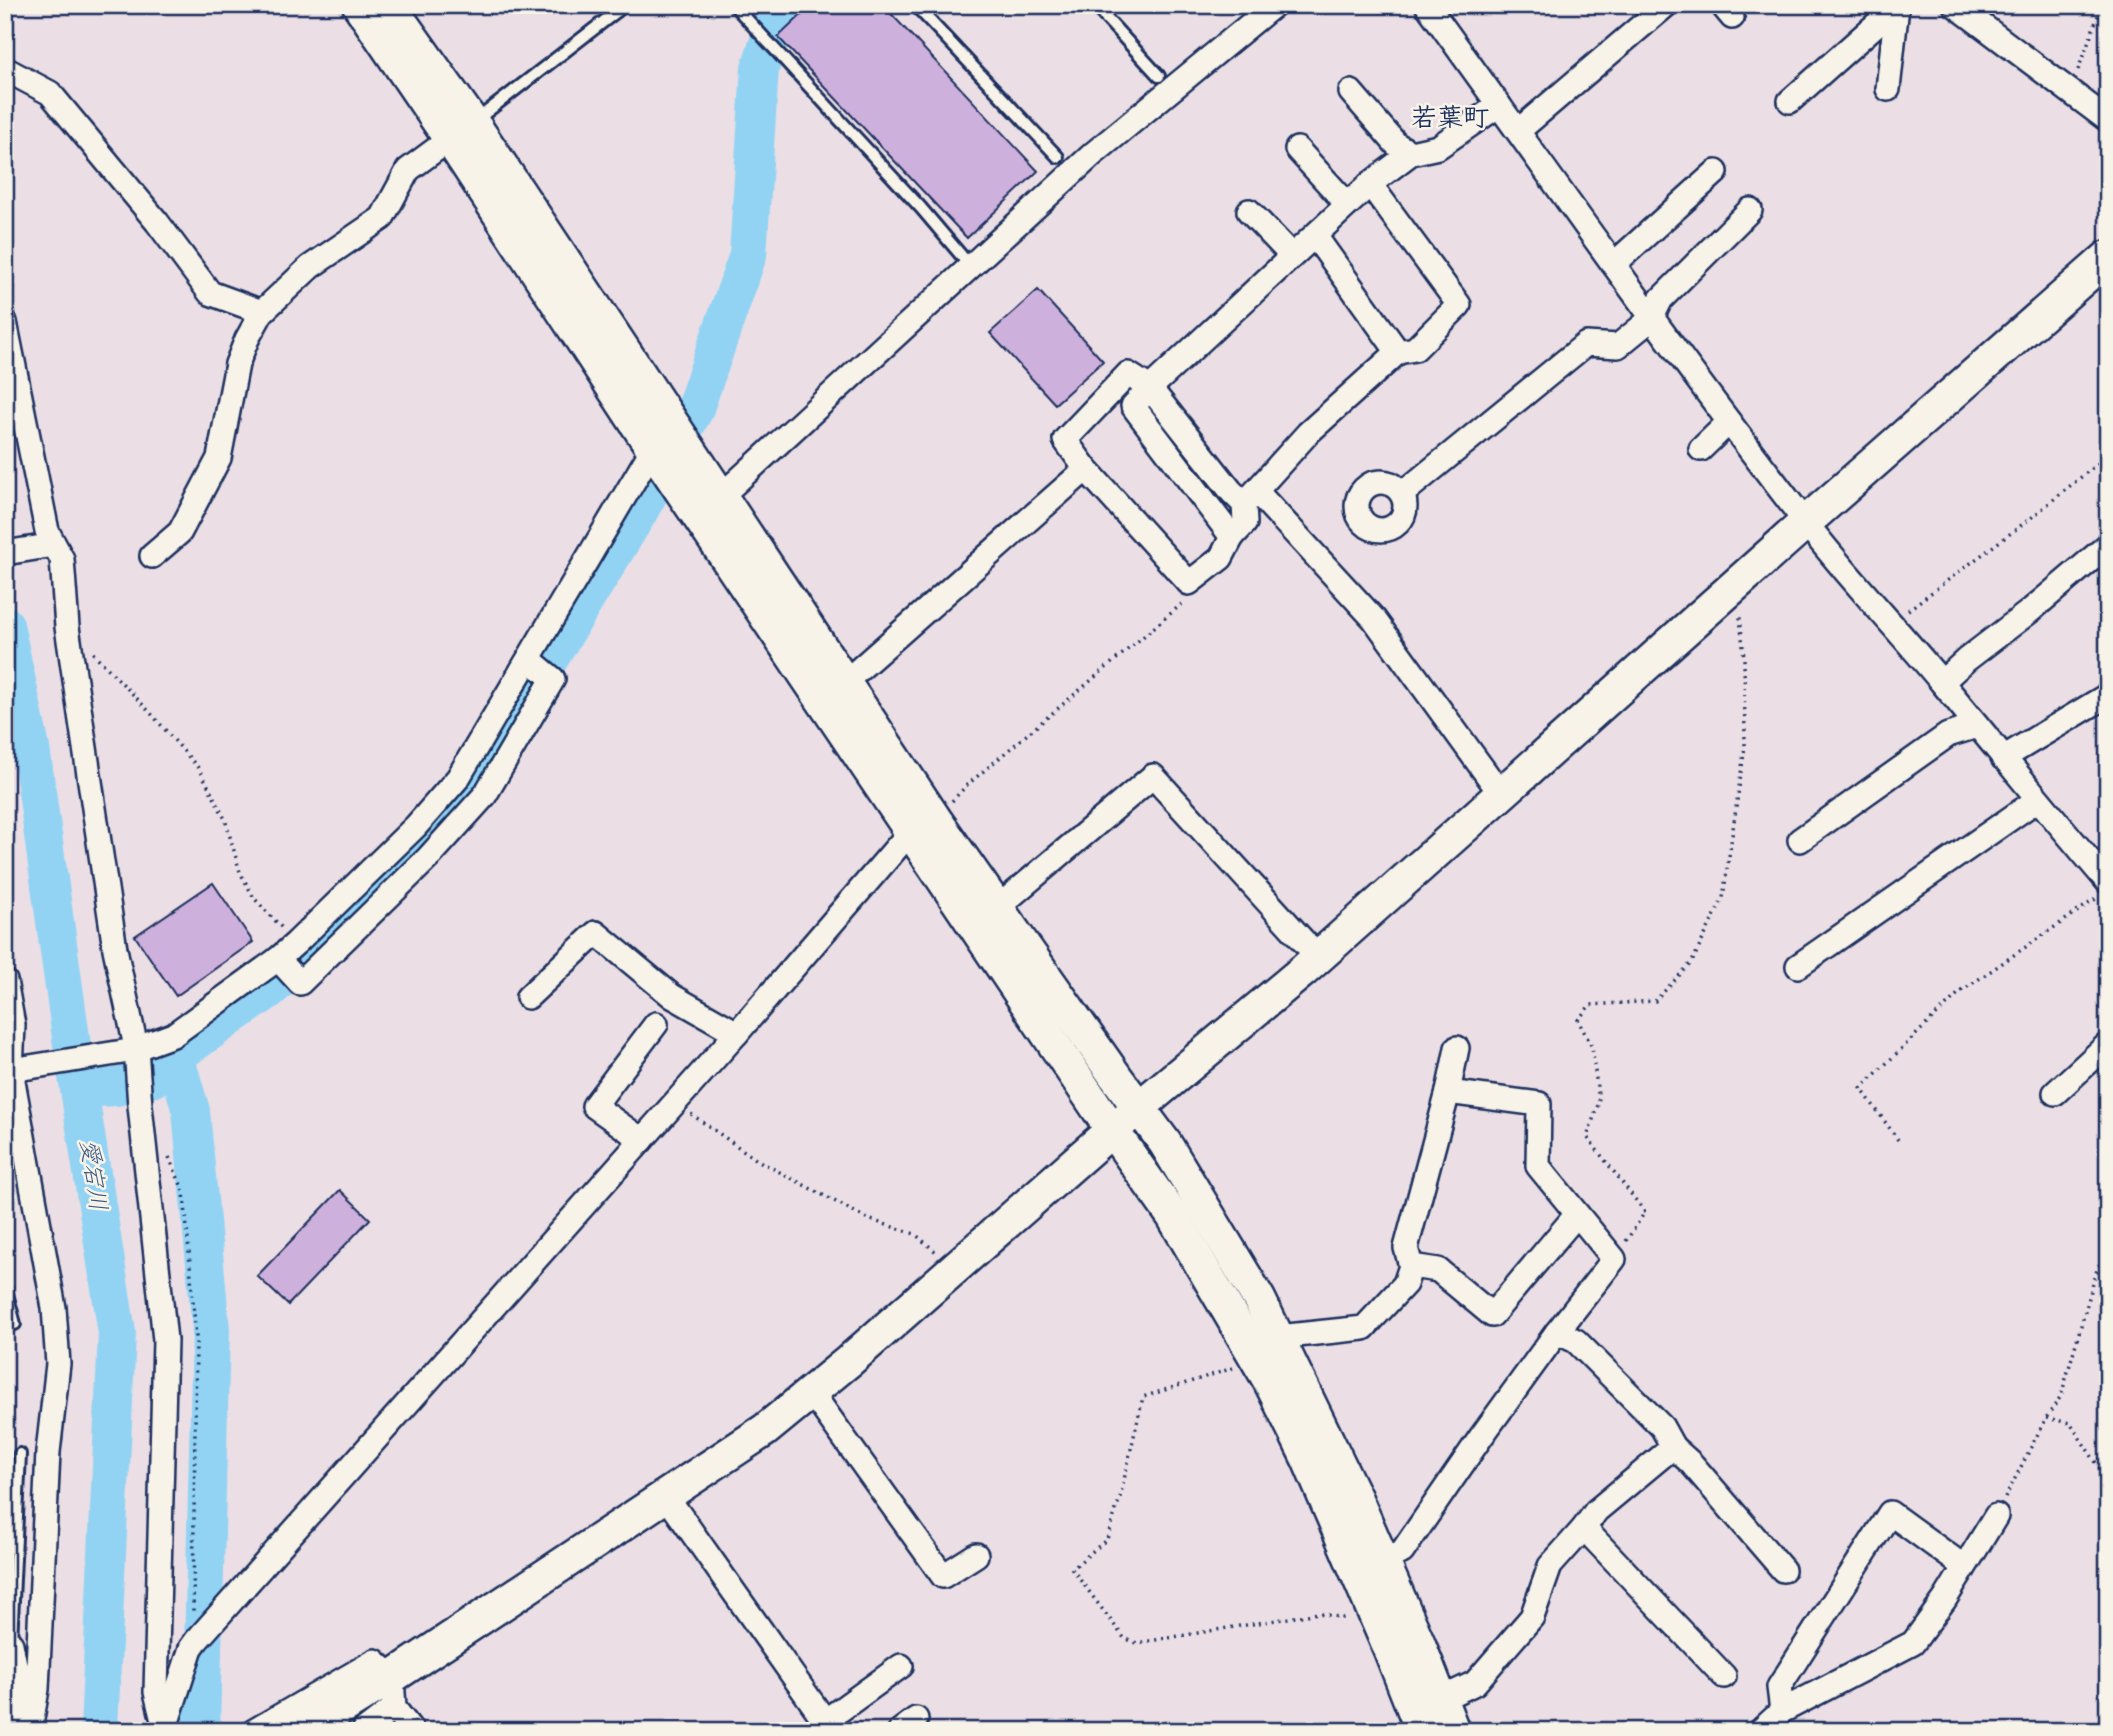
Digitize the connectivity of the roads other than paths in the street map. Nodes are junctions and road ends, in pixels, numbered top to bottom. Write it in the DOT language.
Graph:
graph roads {
  1 [pos="359,5"];
  2 [pos="389,5"];
  3 [pos="604,5"];
  4 [pos="625,5"];
  5 [pos="734,5"];
  6 [pos="915,5"];
  7 [pos="1094,5"];
  8 [pos="1273,5"];
  9 [pos="1427,5"];
  10 [pos="1666,5"];
  11 [pos="1955,5"];
  12 [pos="1897,6"];
  13 [pos="612,15"];
  14 [pos="5,69"];
  15 [pos="1159,76"];
  16 [pos="1888,89"];
  17 [pos="1351,92"];
  18 [pos="1790,101"];
  19 [pos="1499,105"];
  20 [pos="2108,120"];
  21 [pos="462,131"];
  22 [pos="1518,131"];
  23 [pos="1297,149"];
  24 [pos="1411,153"];
  25 [pos="1058,157"];
  26 [pos="1716,172"];
  27 [pos="1370,184"];
  28 [pos="1348,204"];
  29 [pos="1750,210"];
  30 [pos="1249,211"];
  31 [pos="1315,236"];
  32 [pos="1292,256"];
  33 [pos="2108,257"];
  34 [pos="1614,264"];
  35 [pos="971,267"];
  36 [pos="262,312"];
  37 [pos="1651,319"];
  38 [pos="5,322"];
  39 [pos="1398,352"];
  40 [pos="1150,388"];
  41 [pos="671,421"];
  42 [pos="1729,422"];
  43 [pos="1701,449"];
  44 [pos="654,452"];
  45 [pos="1086,469"];
  46 [pos="1402,494"];
  47 [pos="721,496"];
  48 [pos="1251,498"];
  49 [pos="1805,523"];
  50 [pos="1232,537"];
  51 [pos="54,545"];
  52 [pos="2108,545"];
  53 [pos="5,553"];
  54 [pos="152,556"];
  55 [pos="530,660"];
  56 [pos="845,682"];
  57 [pos="1942,682"];
  58 [pos="2108,695"];
  59 [pos="1977,726"];
  60 [pos="481,741"];
  61 [pos="507,755"];
  62 [pos="2003,758"];
  63 [pos="1501,794"];
  64 [pos="2037,800"];
  65 [pos="417,826"];
  66 [pos="911,831"];
  67 [pos="1800,840"];
  68 [pos="439,845"];
  69 [pos="2108,882"];
  70 [pos="343,900"];
  71 [pos="998,908"];
  72 [pos="365,919"];
  73 [pos="1318,957"];
  74 [pos="279,960"];
  75 [pos="1798,966"];
  76 [pos="5,981"];
  77 [pos="528,997"];
  78 [pos="656,1024"];
  79 [pos="737,1033"];
  80 [pos="2108,1044"];
  81 [pos="1457,1048"];
  82 [pos="134,1054"];
  83 [pos="8,1070"];
  84 [pos="1448,1092"];
  85 [pos="2055,1093"];
  86 [pos="1138,1109"];
  87 [pos="1112,1130"];
  88 [pos="642,1140"];
  89 [pos="1577,1214"];
  90 [pos="1411,1266"];
  91 [pos="5,1286"];
  92 [pos="15,1324"];
  93 [pos="1557,1332"];
  94 [pos="1278,1337"];
  95 [pos="811,1392"];
  96 [pos="1673,1447"];
  97 [pos="20,1454"];
  98 [pos="667,1497"];
  99 [pos="1996,1516"];
  100 [pos="1584,1528"];
  101 [pos="10,1535"];
  102 [pos="976,1555"];
  103 [pos="1382,1559"];
  104 [pos="1956,1561"];
  105 [pos="1783,1570"];
  106 [pos="8,1640"];
  107 [pos="901,1666"];
  108 [pos="1724,1676"];
  109 [pos="392,1677"];
  110 [pos="1441,1699"];
  111 [pos="394,1708"];
  112 [pos="1782,1711"];
  113 [pos="828,1726"];
  114 [pos="165,1730"];
  115 [pos="29,1731"];
  116 [pos="254,1731"];
  117 [pos="305,1731"];
  118 [pos="364,1731"];
  119 [pos="412,1731"];
  120 [pos="1422,1731"];
  121 [pos="1453,1731"];
  122 [pos="1760,1731"];
  1 -- 21 [label="street"];
  2 -- 21 [label="street"];
  3 -- 13 [label="lane"];
  4 -- 13 [label="lane"];
  5 -- 35 [label="lane"];
  6 -- 25 [label="lane"];
  7 -- 15 [label="lane"];
  8 -- 35 [label="street"];
  9 -- 19 [label="street"];
  10 -- 22 [label="street"];
  11 -- 20 [label="street"];
  12 -- 16 [label="street"];
  12 -- 18 [label="street"];
  13 -- 21 [label="lane"];
  14 -- 36 [label="street"];
  17 -- 24 [label="street"];
  19 -- 22 [label="street"];
  19 -- 24 [label="street"];
  21 -- 36 [label="street"];
  21 -- 41 [label="street"];
  21 -- 44 [label="street"];
  22 -- 34 [label="street"];
  23 -- 28 [label="street"];
  24 -- 27 [label="street"];
  26 -- 34 [label="street"];
  27 -- 28 [label="street"];
  27 -- 39 [label="street"];
  28 -- 31 [label="street"];
  29 -- 37 [label="street"];
  30 -- 32 [label="street"];
  31 -- 32 [label="street"];
  31 -- 39 [label="street"];
  32 -- 40 [label="street"];
  33 -- 49 [label="street"];
  34 -- 37 [label="street"];
  35 -- 47 [label="street"];
  36 -- 54 [label="street"];
  37 -- 42 [label="street"];
  37 -- 46 [label="street"];
  38 -- 51 [label="street"];
  39 -- 48 [label="street"];
  40 -- 45 [label="street"];
  40 -- 48 [label="street"];
  40 -- 50 [label="street"];
  41 -- 44 [label="street"];
  41 -- 47 [label="street"];
  42 -- 43 [label="street"];
  42 -- 49 [label="street"];
  44 -- 55 [label="street"];
  44 -- 66 [label="street"];
  45 -- 50 [label="street"];
  45 -- 56 [label="street"];
  47 -- 56 [label="street"];
  48 -- 50 [label="street"];
  48 -- 63 [label="street"];
  49 -- 57 [label="street"];
  49 -- 63 [label="street"];
  51 -- 53 [label="street"];
  51 -- 82 [label="street"];
  52 -- 57 [label="street"];
  55 -- 60 [label="street"];
  55 -- 61 [label="street"];
  56 -- 71 [label="street"];
  57 -- 59 [label="street"];
  58 -- 62 [label="street"];
  59 -- 62 [label="street"];
  59 -- 67 [label="street"];
  60 -- 61 [label="street"];
  60 -- 65 [label="street"];
  61 -- 68 [label="street"];
  62 -- 64 [label="street"];
  63 -- 73 [label="street"];
  64 -- 69 [label="street"];
  64 -- 75 [label="street"];
  65 -- 68 [label="street"];
  65 -- 70 [label="street"];
  66 -- 79 [label="street"];
  66 -- 87 [label="street"];
  68 -- 72 [label="street"];
  70 -- 72 [label="street"];
  70 -- 74 [label="street"];
  71 -- 73 [label="street"];
  71 -- 86 [label="street"];
  72 -- 74 [label="street"];
  73 -- 86 [label="street"];
  74 -- 82 [label="street"];
  76 -- 83 [label="street"];
  77 -- 79 [label="street"];
  78 -- 88 [label="street"];
  79 -- 88 [label="street"];
  80 -- 85 [label="street"];
  81 -- 84 [label="street"];
  82 -- 83 [label="street"];
  82 -- 114 [label="street"];
  83 -- 115 [label="street"];
  84 -- 89 [label="street"];
  84 -- 90 [label="street"];
  86 -- 87 [label="street"];
  86 -- 94 [label="street"];
  87 -- 95 [label="street"];
  87 -- 120 [label="street"];
  88 -- 114 [label="street"];
  89 -- 90 [label="street"];
  89 -- 93 [label="street"];
  90 -- 94 [label="street"];
  91 -- 92 [label="lane"];
  93 -- 96 [label="street"];
  93 -- 103 [label="street"];
  94 -- 103 [label="street"];
  95 -- 98 [label="street"];
  95 -- 102 [label="street"];
  96 -- 100 [label="street"];
  96 -- 105 [label="street"];
  97 -- 101 [label="lane"];
  98 -- 109 [label="street"];
  98 -- 113 [label="street"];
  99 -- 112 [label="street"];
  100 -- 108 [label="street"];
  100 -- 110 [label="street"];
  101 -- 106 [label="lane"];
  103 -- 110 [label="street"];
  104 -- 112 [label="street"];
  106 -- 115 [label="street"];
  107 -- 113 [label="street"];
  109 -- 111 [label="street"];
  109 -- 116 [label="street"];
  109 -- 117 [label="street"];
  110 -- 121 [label="street"];
  111 -- 118 [label="street"];
  111 -- 119 [label="street"];
  112 -- 122 [label="street"];
}
